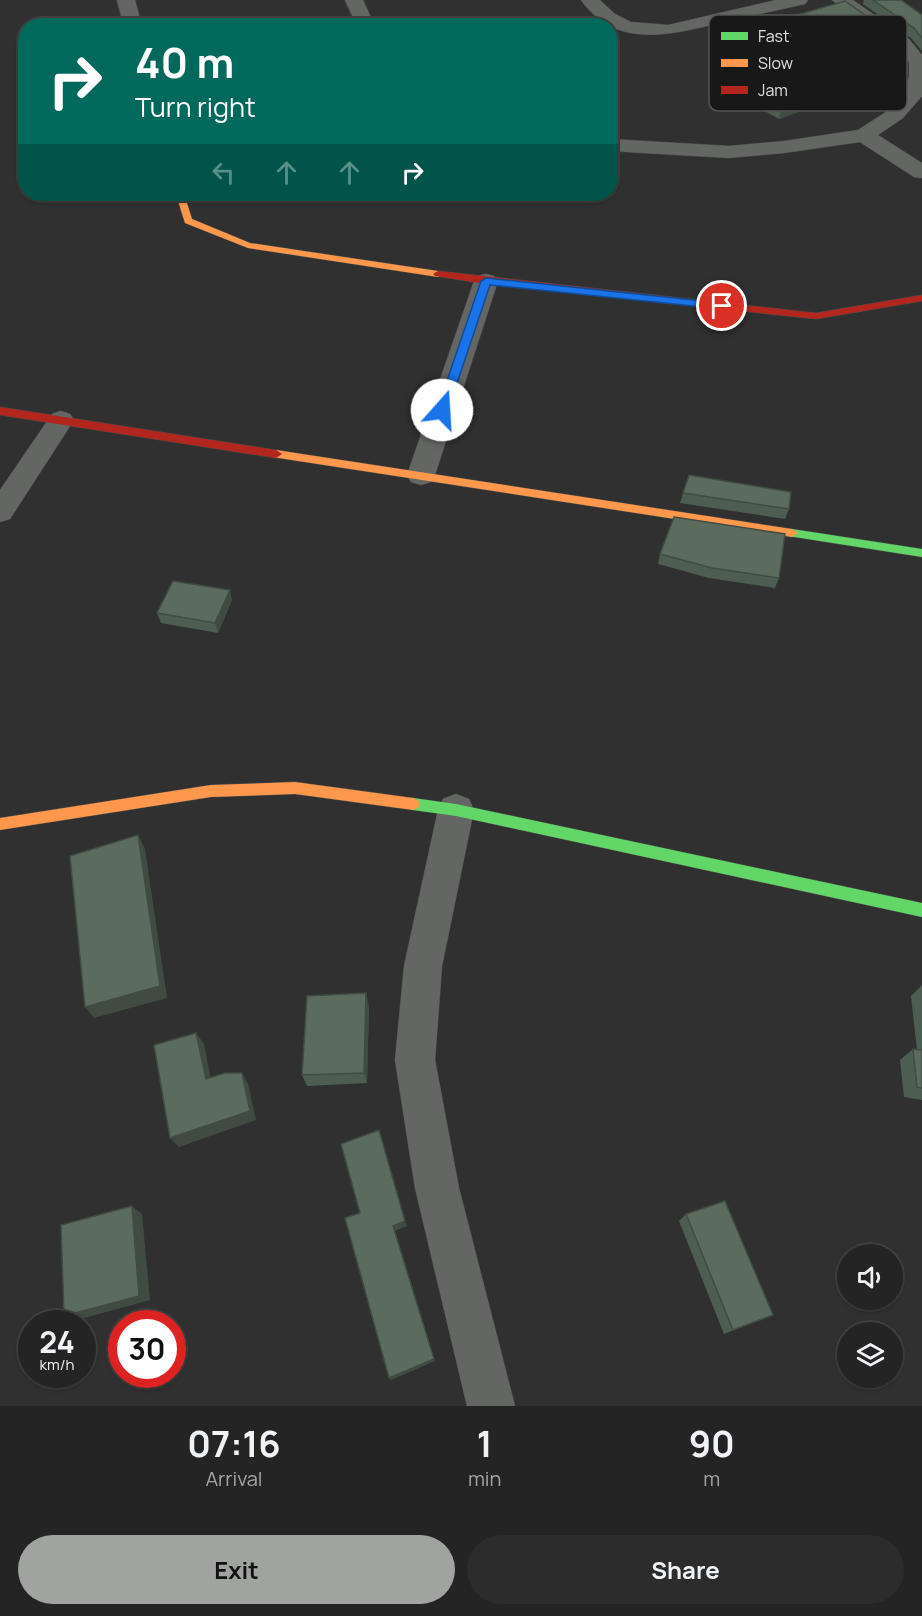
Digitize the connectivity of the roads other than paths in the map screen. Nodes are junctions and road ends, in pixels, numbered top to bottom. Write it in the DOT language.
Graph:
graph roads {
  1 [pos="126,0"];
  2 [pos="354,0"];
  3 [pos="590,0"];
  4 [pos="799,0"];
  5 [pos="841,0"];
  6 [pos="734,15"];
  7 [pos="863,15"];
  8 [pos="131,18"];
  9 [pos="362,18"];
  10 [pos="606,18"];
  11 [pos="709,21"];
  12 [pos="618,25"];
  13 [pos="907,48"];
  14 [pos="907,102"];
  15 [pos="899,111"];
  16 [pos="864,135"];
  17 [pos="618,145"];
  18 [pos="922,172"];
  19 [pos="182,201"];
  20 [pos="486,281"];
  21 [pos="922,298"];
  22 [pos="0,411"];
  23 [pos="61,420"];
  24 [pos="421,475"];
  25 [pos="0,512"];
  26 [pos="922,553"];
  27 [pos="456,810"];
  28 [pos="0,824"];
  29 [pos="922,909"];
  30 [pos="491,1406"];
  1 -- 8 [label="street"];
  2 -- 9 [label="street"];
  3 -- 10 [label="street"];
  4 -- 6 [label="street"];
  5 -- 7 [label="street"];
  11 -- 12 [label="street"];
  13 -- 14 [label="street"];
  15 -- 16 [label="street"];
  16 -- 17 [label="street"];
  16 -- 18 [label="street"];
  19 -- 20 [label="street"];
  20 -- 21 [label="street"];
  20 -- 24 [label="street"];
  22 -- 23 [label="street"];
  23 -- 24 [label="street"];
  23 -- 25 [label="street"];
  24 -- 26 [label="street"];
  27 -- 28 [label="street"];
  27 -- 29 [label="street"];
  27 -- 30 [label="street"];
}
